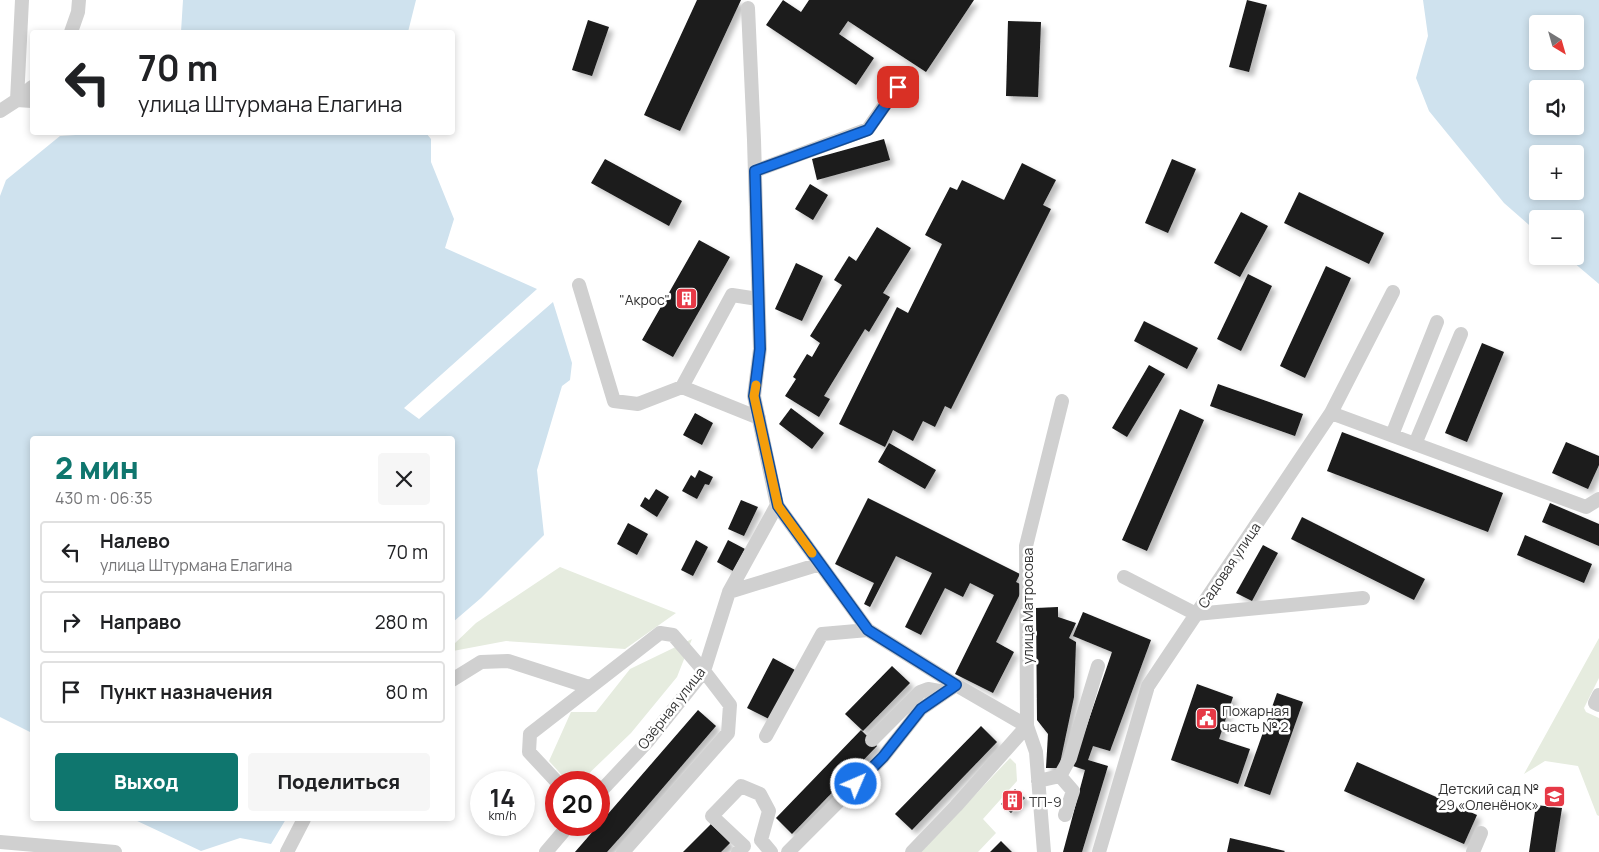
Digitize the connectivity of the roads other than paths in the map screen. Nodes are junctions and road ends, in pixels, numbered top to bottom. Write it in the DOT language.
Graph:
graph roads {
  1 [pos="22,0"];
  2 [pos="79,0"];
  3 [pos="748,8"];
  4 [pos="72,30"];
  5 [pos="907,73"];
  6 [pos="30,89"];
  7 [pos="17,100"];
  8 [pos="30,101"];
  9 [pos="0,111"];
  10 [pos="755,171"];
  11 [pos="579,285"];
  12 [pos="1393,292"];
  13 [pos="758,299"];
  14 [pos="1437,322"];
  15 [pos="1461,334"];
  16 [pos="682,387"];
  17 [pos="1062,401"];
  18 [pos="1331,413"];
  19 [pos="759,418"];
  20 [pos="1392,436"];
  21 [pos="1415,444"];
  22 [pos="1599,499"];
  23 [pos="778,506"];
  24 [pos="820,564"];
  25 [pos="1124,578"];
  26 [pos="729,592"];
  27 [pos="1363,598"];
  28 [pos="1196,614"];
  29 [pos="868,630"];
  30 [pos="1098,666"];
  31 [pos="704,671"];
  32 [pos="455,678"];
  33 [pos="588,687"];
  34 [pos="951,689"];
  35 [pos="1599,695"];
  36 [pos="1599,704"];
  37 [pos="1027,726"];
  38 [pos="766,736"];
  39 [pos="872,740"];
  40 [pos="547,771"];
  41 [pos="1060,776"];
  42 [pos="610,781"];
  43 [pos="1038,781"];
  44 [pos="1065,815"];
  45 [pos="303,821"];
  46 [pos="1481,833"];
  47 [pos="560,836"];
  48 [pos="0,842"];
  49 [pos="115,852"];
  50 [pos="287,852"];
  51 [pos="546,852"];
  52 [pos="623,852"];
  53 [pos="738,852"];
  54 [pos="771,852"];
  55 [pos="788,852"];
  56 [pos="912,852"];
  57 [pos="1044,852"];
  58 [pos="1099,852"];
  59 [pos="1474,852"];
  1 -- 7 [label="street"];
  2 -- 4 [label="street"];
  3 -- 10 [label="street"];
  5 -- 10 [label="street"];
  6 -- 7 [label="street"];
  7 -- 8 [label="street"];
  7 -- 9 [label="street"];
  10 -- 13 [label="street"];
  11 -- 16 [label="street"];
  12 -- 18 [label="street, Садовая улица"];
  13 -- 16 [label="street"];
  13 -- 19 [label="street"];
  14 -- 20 [label="street"];
  15 -- 21 [label="street"];
  16 -- 19 [label="street"];
  17 -- 37 [label="street, улица Матросова"];
  18 -- 20 [label="street"];
  18 -- 28 [label="street, Садовая улица"];
  19 -- 23 [label="street"];
  20 -- 21 [label="street"];
  21 -- 22 [label="street"];
  23 -- 24 [label="street"];
  23 -- 26 [label="street, Озёрная улица"];
  24 -- 26 [label="street"];
  24 -- 29 [label="street"];
  25 -- 28 [label="street"];
  26 -- 31 [label="street, Озёрная улица"];
  27 -- 28 [label="street"];
  28 -- 58 [label="street, Садовая улица"];
  29 -- 34 [label="street"];
  29 -- 38 [label="street"];
  30 -- 41 [label="street"];
  31 -- 33 [label="street"];
  31 -- 42 [label="street, Озёрная улица"];
  31 -- 52 [label="street"];
  32 -- 33 [label="street"];
  33 -- 40 [label="street"];
  34 -- 37 [label="street"];
  34 -- 39 [label="street"];
  34 -- 55 [label="street"];
  35 -- 36 [label="street"];
  37 -- 43 [label="street, улица Матросова"];
  37 -- 56 [label="street"];
  41 -- 43 [label="street"];
  41 -- 44 [label="street"];
  43 -- 57 [label="street, улица Матросова"];
  45 -- 50 [label="street"];
  46 -- 59 [label="street"];
  47 -- 51 [label="street"];
  48 -- 49 [label="street"];
  53 -- 54 [label="street"];
}
